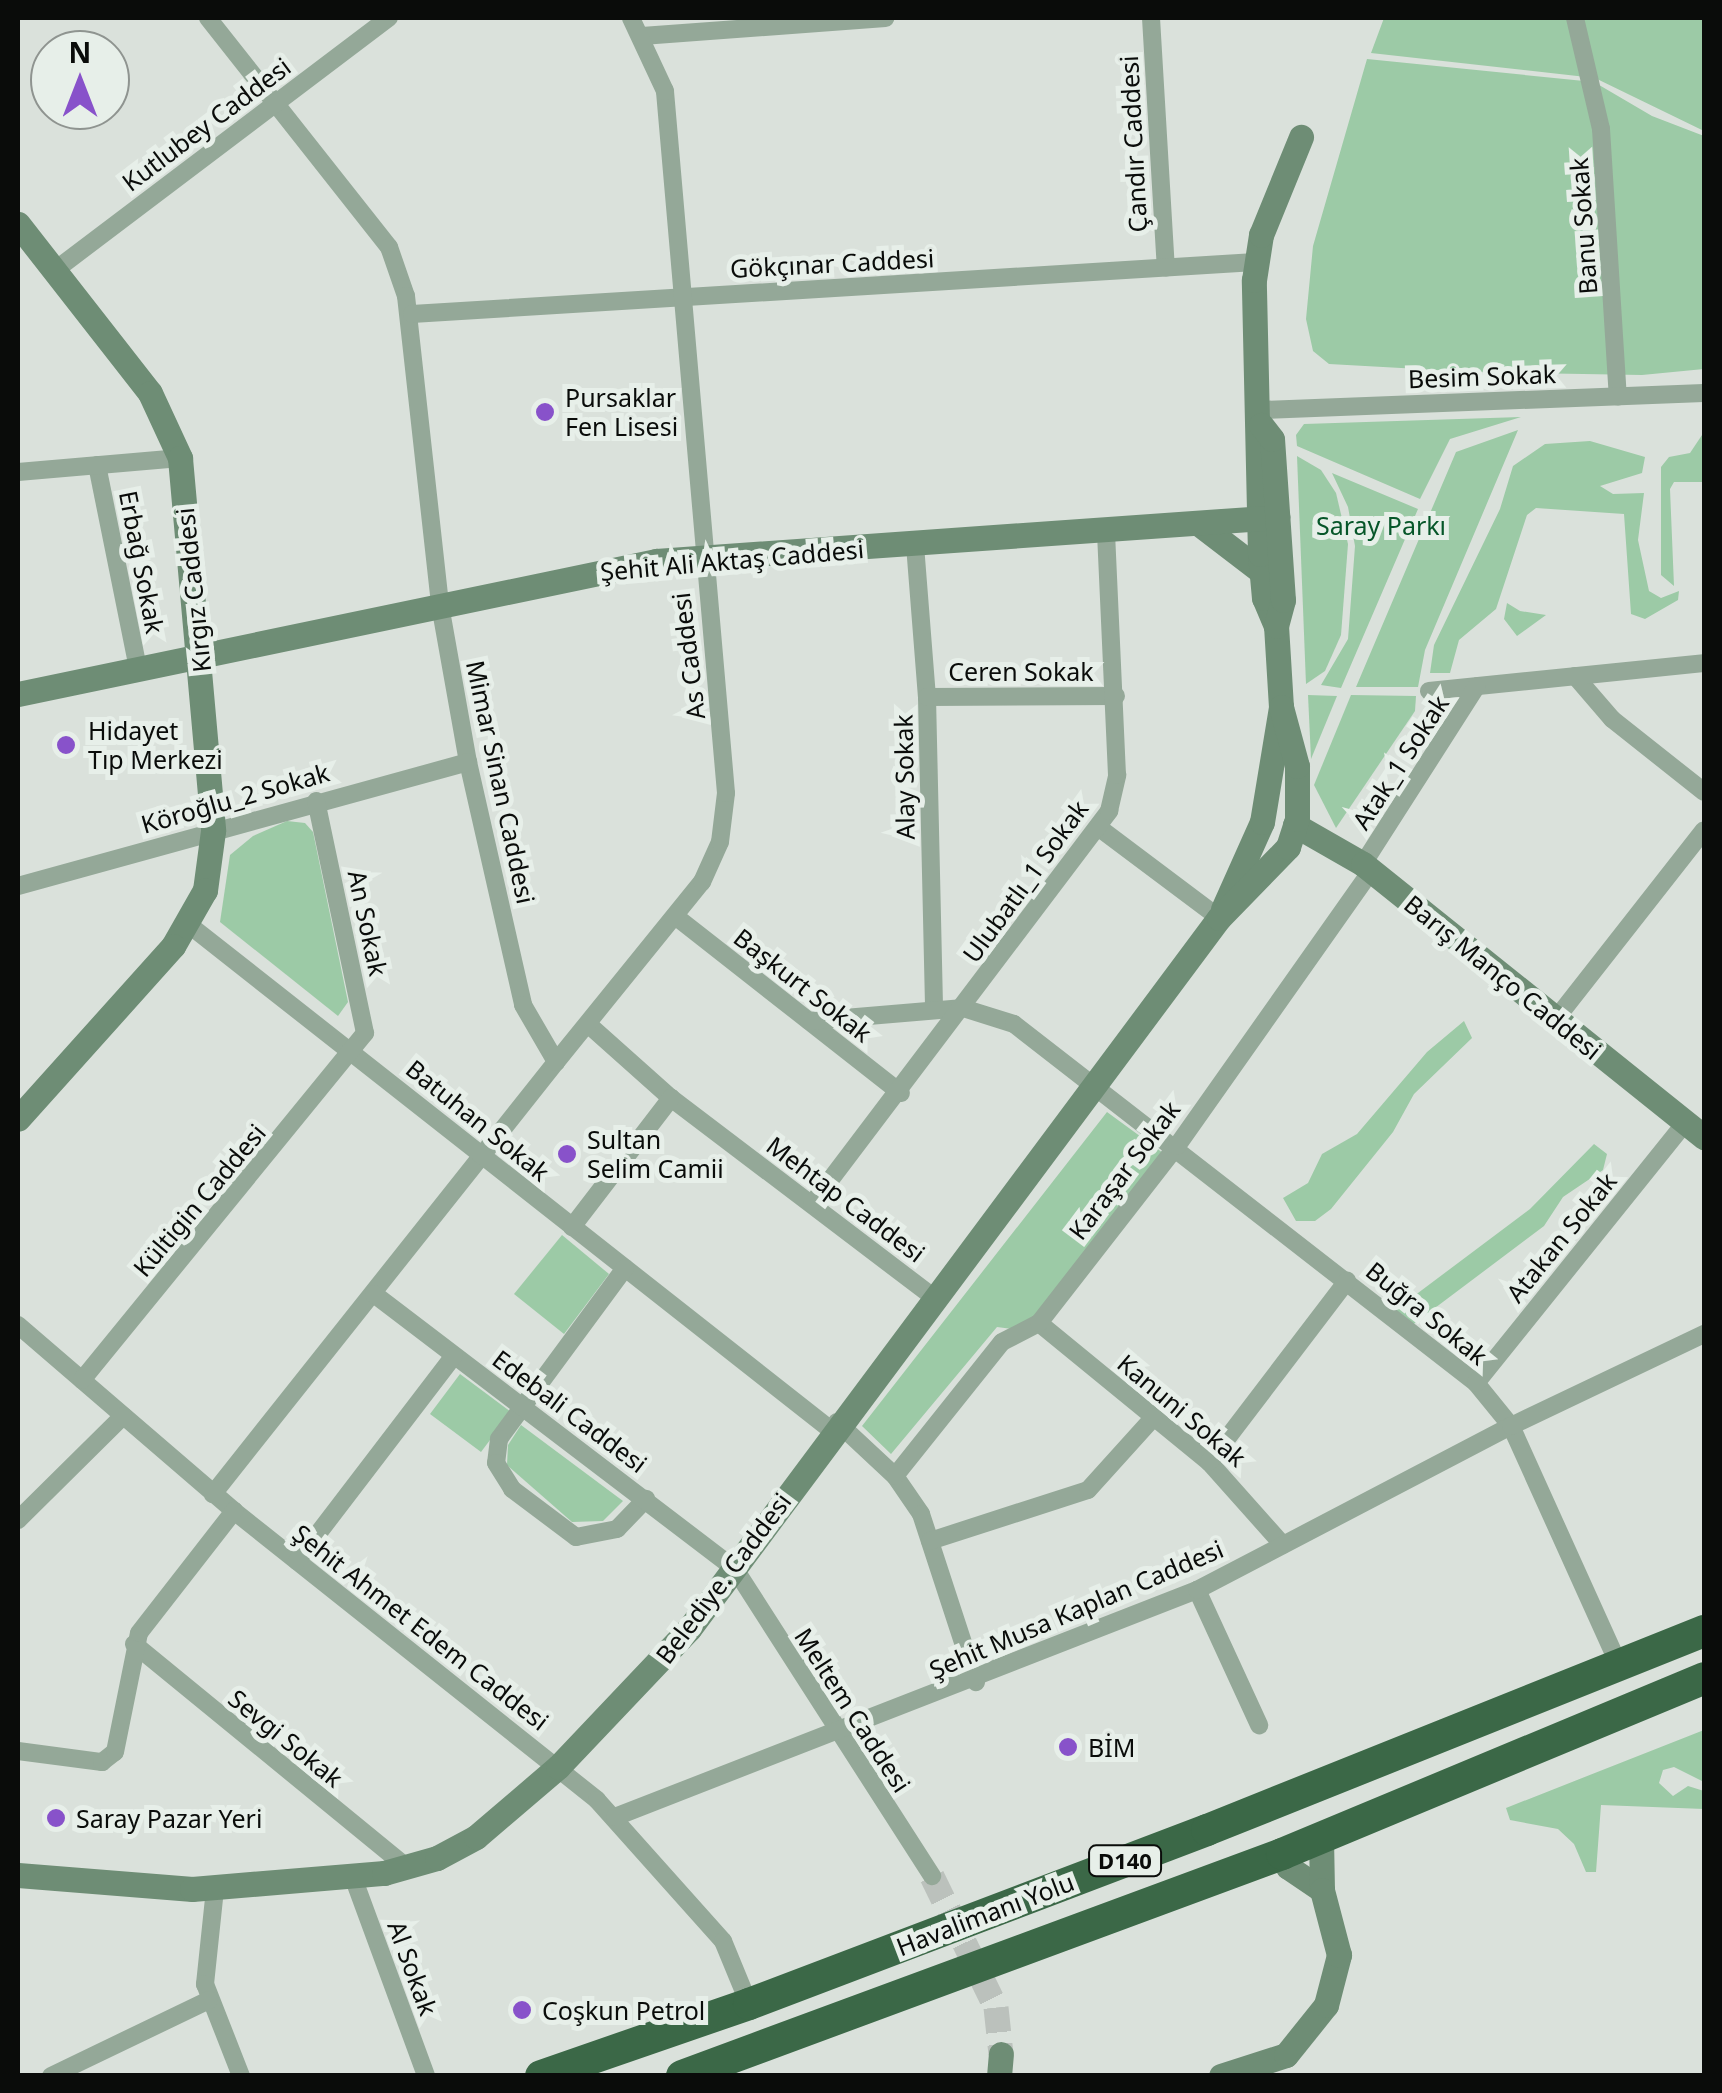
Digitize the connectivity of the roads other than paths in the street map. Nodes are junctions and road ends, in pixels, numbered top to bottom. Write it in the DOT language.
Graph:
graph roads {
  1 [pos="208,18"];
  2 [pos="389,18"];
  3 [pos="631,18"];
  4 [pos="885,18"];
  5 [pos="1151,18"];
  6 [pos="1575,18"];
  7 [pos="642,36"];
  8 [pos="275,104"];
  9 [pos="1301,137"];
  10 [pos="18,224"];
  11 [pos="1255,262"];
  12 [pos="1166,268"];
  13 [pos="54,271"];
  14 [pos="681,298"];
  15 [pos="412,314"];
  16 [pos="1704,393"];
  17 [pos="1618,396"];
  18 [pos="1261,417"];
  19 [pos="180,458"];
  20 [pos="97,465"];
  21 [pos="18,472"];
  22 [pos="1268,518"];
  23 [pos="1198,523"];
  24 [pos="1106,530"];
  25 [pos="915,545"];
  26 [pos="701,557"];
  27 [pos="1262,572"];
  28 [pos="440,604"];
  29 [pos="1276,626"];
  30 [pos="200,656"];
  31 [pos="1704,662"];
  32 [pos="138,669"];
  33 [pos="1575,676"];
  34 [pos="1477,686"];
  35 [pos="1428,691"];
  36 [pos="18,694"];
  37 [pos="927,696"];
  38 [pos="1116,696"];
  39 [pos="1280,708"];
  40 [pos="468,762"];
  41 [pos="1704,792"];
  42 [pos="316,801"];
  43 [pos="1295,825"];
  44 [pos="1098,827"];
  45 [pos="1704,830"];
  46 [pos="214,832"];
  47 [pos="1367,868"];
  48 [pos="18,886"];
  49 [pos="675,916"];
  50 [pos="1218,918"];
  51 [pos="188,924"];
  52 [pos="934,1008"];
  53 [pos="963,1008"];
  54 [pos="1555,1020"];
  55 [pos="810,1021"];
  56 [pos="589,1026"];
  57 [pos="354,1053"];
  58 [pos="556,1062"];
  59 [pos="1096,1088"];
  60 [pos="901,1093"];
  61 [pos="672,1098"];
  62 [pos="18,1119"];
  63 [pos="1695,1130"];
  64 [pos="1176,1146"];
  65 [pos="482,1156"];
  66 [pos="812,1204"];
  67 [pos="572,1227"];
  68 [pos="624,1268"];
  69 [pos="1348,1282"];
  70 [pos="374,1294"];
  71 [pos="934,1297"];
  72 [pos="1039,1323"];
  73 [pos="18,1324"];
  74 [pos="1704,1334"];
  75 [pos="454,1356"];
  76 [pos="82,1380"];
  77 [pos="1476,1383"];
  78 [pos="523,1408"];
  79 [pos="123,1416"];
  80 [pos="1154,1417"];
  81 [pos="834,1426"];
  82 [pos="1511,1426"];
  83 [pos="1209,1462"];
  84 [pos="895,1476"];
  85 [pos="213,1494"];
  86 [pos="646,1499"];
  87 [pos="234,1511"];
  88 [pos="19,1514"];
  89 [pos="930,1541"];
  90 [pos="1284,1545"];
  91 [pos="296,1560"];
  92 [pos="735,1569"];
  93 [pos="1197,1590"];
  94 [pos="1704,1631"];
  95 [pos="134,1644"];
  96 [pos="1619,1665"];
  97 [pos="1704,1678"];
  98 [pos="976,1682"];
  99 [pos="1259,1725"];
  100 [pos="836,1733"];
  101 [pos="18,1750"];
  102 [pos="558,1766"];
  103 [pos="614,1817"];
  104 [pos="1321,1839"];
  105 [pos="1282,1854"];
  106 [pos="408,1868"];
  107 [pos="18,1875"];
  108 [pos="932,1876"];
  109 [pos="353,1877"];
  110 [pos="216,1889"];
  111 [pos="1322,1890"];
  112 [pos="209,2000"];
  113 [pos="749,2004"];
  114 [pos="426,2075"];
  115 [pos="51,2076"];
  116 [pos="241,2076"];
  117 [pos="541,2076"];
  118 [pos="682,2076"];
  119 [pos="1221,2076"];
  1 -- 8 [label="street, Mimar Sinan Caddesi"];
  2 -- 8 [label="street, Kutlubey Caddesi"];
  3 -- 7 [label="street, As Caddesi"];
  4 -- 7 [label="street"];
  5 -- 12 [label="street, Çandır Caddesi"];
  6 -- 17 [label="street, Banu Sokak"];
  7 -- 14 [label="street, As Caddesi"];
  8 -- 13 [label="street, Kutlubey Caddesi"];
  8 -- 15 [label="street, Mimar Sinan Caddesi"];
  9 -- 11 [label="street"];
  10 -- 13 [label="street, Kırgız Caddesi"];
  11 -- 12 [label="street, Gökçınar Caddesi"];
  11 -- 18 [label="street"];
  12 -- 14 [label="street, Gökçınar Caddesi"];
  13 -- 19 [label="street, Kırgız Caddesi"];
  14 -- 15 [label="street, Gökçınar Caddesi"];
  14 -- 26 [label="street, As Caddesi"];
  15 -- 28 [label="street, Mimar Sinan Caddesi"];
  16 -- 17 [label="street, Besim Sokak"];
  17 -- 18 [label="street, Besim Sokak"];
  18 -- 22 [label="street"];
  19 -- 20 [label="street"];
  19 -- 30 [label="street, Kırgız Caddesi"];
  20 -- 21 [label="street"];
  20 -- 32 [label="street, Erbağ Sokak"];
  22 -- 23 [label="street, Şehit Ali Aktaş Caddesi"];
  22 -- 27 [label="street"];
  22 -- 29 [label="street"];
  23 -- 24 [label="street, Şehit Ali Aktaş Caddesi"];
  23 -- 27 [label="street"];
  24 -- 25 [label="street, Şehit Ali Aktaş Caddesi"];
  24 -- 38 [label="street, Ulubatlı_1 Sokak"];
  25 -- 26 [label="street, Şehit Ali Aktaş Caddesi"];
  25 -- 37 [label="street, Alay Sokak"];
  26 -- 28 [label="street, Şehit Ali Aktaş Caddesi"];
  26 -- 49 [label="street, As Caddesi"];
  27 -- 29 [label="street"];
  28 -- 30 [label="street, Şehit Ali Aktaş Caddesi"];
  28 -- 40 [label="street, Mimar Sinan Caddesi"];
  29 -- 39 [label="street"];
  30 -- 32 [label="street, Şehit Ali Aktaş Caddesi"];
  30 -- 46 [label="street, Kırgız Caddesi"];
  31 -- 33 [label="street"];
  32 -- 36 [label="street, Şehit Ali Aktaş Caddesi"];
  33 -- 34 [label="street"];
  33 -- 41 [label="street"];
  34 -- 35 [label="street"];
  34 -- 47 [label="street, Atak_1 Sokak"];
  37 -- 38 [label="street, Ceren Sokak"];
  37 -- 52 [label="street, Alay Sokak"];
  38 -- 44 [label="street, Ulubatlı_1 Sokak"];
  39 -- 43 [label="street"];
  39 -- 50 [label="street"];
  40 -- 42 [label="street, Köroğlu_2 Sokak"];
  40 -- 58 [label="street, Mimar Sinan Caddesi"];
  42 -- 46 [label="street, Köroğlu_2 Sokak"];
  42 -- 57 [label="street, An Sokak"];
  43 -- 47 [label="street, Barış Manço Caddesi"];
  43 -- 50 [label="street"];
  44 -- 50 [label="street"];
  44 -- 53 [label="street, Ulubatlı_1 Sokak"];
  45 -- 54 [label="street"];
  46 -- 48 [label="street, Köroğlu_2 Sokak"];
  46 -- 51 [label="street, Kırgız Caddesi"];
  47 -- 54 [label="street, Barış Manço Caddesi"];
  47 -- 64 [label="street, Karaşar Sokak"];
  49 -- 55 [label="street, Başkurt Sokak"];
  49 -- 56 [label="street, As Caddesi"];
  50 -- 59 [label="street, Belediye. Caddesi"];
  51 -- 57 [label="street, Batuhan Sokak"];
  51 -- 62 [label="street, Kırgız Caddesi"];
  52 -- 53 [label="street, Buğra Sokak"];
  52 -- 55 [label="street, Buğra Sokak"];
  53 -- 59 [label="street, Buğra Sokak"];
  53 -- 60 [label="street, Ulubatlı_1 Sokak"];
  54 -- 63 [label="street, Barış Manço Caddesi"];
  55 -- 60 [label="street, Başkurt Sokak"];
  56 -- 58 [label="street, As Caddesi"];
  56 -- 61 [label="street, Mehtap Caddesi"];
  57 -- 65 [label="street, Batuhan Sokak"];
  57 -- 76 [label="street, Kültigin Caddesi"];
  58 -- 65 [label="street"];
  59 -- 64 [label="street, Buğra Sokak"];
  59 -- 71 [label="street, Belediye. Caddesi"];
  60 -- 66 [label="street, Ulubatlı_1 Sokak"];
  61 -- 66 [label="street, Mehtap Caddesi"];
  61 -- 67 [label="street"];
  63 -- 77 [label="street, Atakan Sokak"];
  64 -- 69 [label="street, Buğra Sokak"];
  64 -- 72 [label="street, Karaşar Sokak"];
  65 -- 67 [label="street, Batuhan Sokak"];
  65 -- 70 [label="street"];
  66 -- 71 [label="street, Mehtap Caddesi"];
  67 -- 68 [label="street, Batuhan Sokak"];
  68 -- 78 [label="street"];
  68 -- 81 [label="street, Batuhan Sokak"];
  69 -- 77 [label="street, Buğra Sokak"];
  69 -- 83 [label="street"];
  70 -- 75 [label="street, Edebali Caddesi"];
  70 -- 85 [label="street"];
  71 -- 81 [label="street, Belediye. Caddesi"];
  72 -- 80 [label="street, Kanuni Sokak"];
  72 -- 84 [label="street, Karaşar Sokak"];
  73 -- 76 [label="street, Şehit Ahmet Edem Caddesi"];
  74 -- 82 [label="street, Şehit Musa Kaplan Caddesi"];
  75 -- 78 [label="street, Edebali Caddesi"];
  75 -- 91 [label="street"];
  76 -- 79 [label="street, Şehit Ahmet Edem Caddesi"];
  77 -- 82 [label="street, Buğra Sokak"];
  78 -- 86 [label="street, Edebali Caddesi"];
  78 -- 86 [label="street"];
  79 -- 85 [label="street, Şehit Ahmet Edem Caddesi"];
  79 -- 88 [label="street"];
  80 -- 83 [label="street, Kanuni Sokak"];
  80 -- 89 [label="street"];
  81 -- 84 [label="street, Batuhan Sokak"];
  81 -- 92 [label="street, Belediye. Caddesi"];
  82 -- 90 [label="street, Şehit Musa Kaplan Caddesi"];
  82 -- 96 [label="street, Buğra Sokak"];
  83 -- 90 [label="street, Kanuni Sokak"];
  84 -- 89 [label="street, Batuhan Sokak"];
  85 -- 87 [label="street, Şehit Ahmet Edem Caddesi"];
  86 -- 92 [label="street, Edebali Caddesi"];
  87 -- 91 [label="street, Şehit Ahmet Edem Caddesi"];
  87 -- 95 [label="street"];
  89 -- 98 [label="street, Batuhan Sokak"];
  90 -- 93 [label="street, Şehit Musa Kaplan Caddesi"];
  91 -- 102 [label="street, Şehit Ahmet Edem Caddesi"];
  92 -- 100 [label="street, Meltem Caddesi"];
  92 -- 102 [label="street, Belediye. Caddesi"];
  93 -- 98 [label="street, Şehit Musa Kaplan Caddesi"];
  93 -- 99 [label="street"];
  94 -- 96 [label="highway, Havalimanı Yolu / D140"];
  95 -- 101 [label="street"];
  95 -- 106 [label="street, Sevgi Sokak"];
  96 -- 113 [label="highway, Havalimanı Yolu / D140"];
  97 -- 104 [label="highway, Havalimanı Yolu / D140"];
  98 -- 100 [label="street, Şehit Musa Kaplan Caddesi"];
  100 -- 103 [label="street, Şehit Musa Kaplan Caddesi"];
  100 -- 108 [label="street, Meltem Caddesi"];
  102 -- 103 [label="street, Şehit Ahmet Edem Caddesi"];
  102 -- 106 [label="street, Belediye. Caddesi"];
  103 -- 113 [label="street, Şehit Ahmet Edem Caddesi"];
  104 -- 105 [label="highway, Havalimanı Yolu / D140"];
  104 -- 111 [label="street"];
  105 -- 111 [label="street"];
  105 -- 118 [label="highway, Havalimanı Yolu / D140"];
  106 -- 109 [label="street, Belediye. Caddesi"];
  107 -- 110 [label="street, Belediye. Caddesi"];
  109 -- 110 [label="street, Belediye. Caddesi"];
  109 -- 114 [label="street, Al Sokak"];
  110 -- 112 [label="street"];
  111 -- 119 [label="street"];
  112 -- 115 [label="street"];
  112 -- 116 [label="street"];
  113 -- 117 [label="highway, Havalimanı Yolu / D140"];
}
